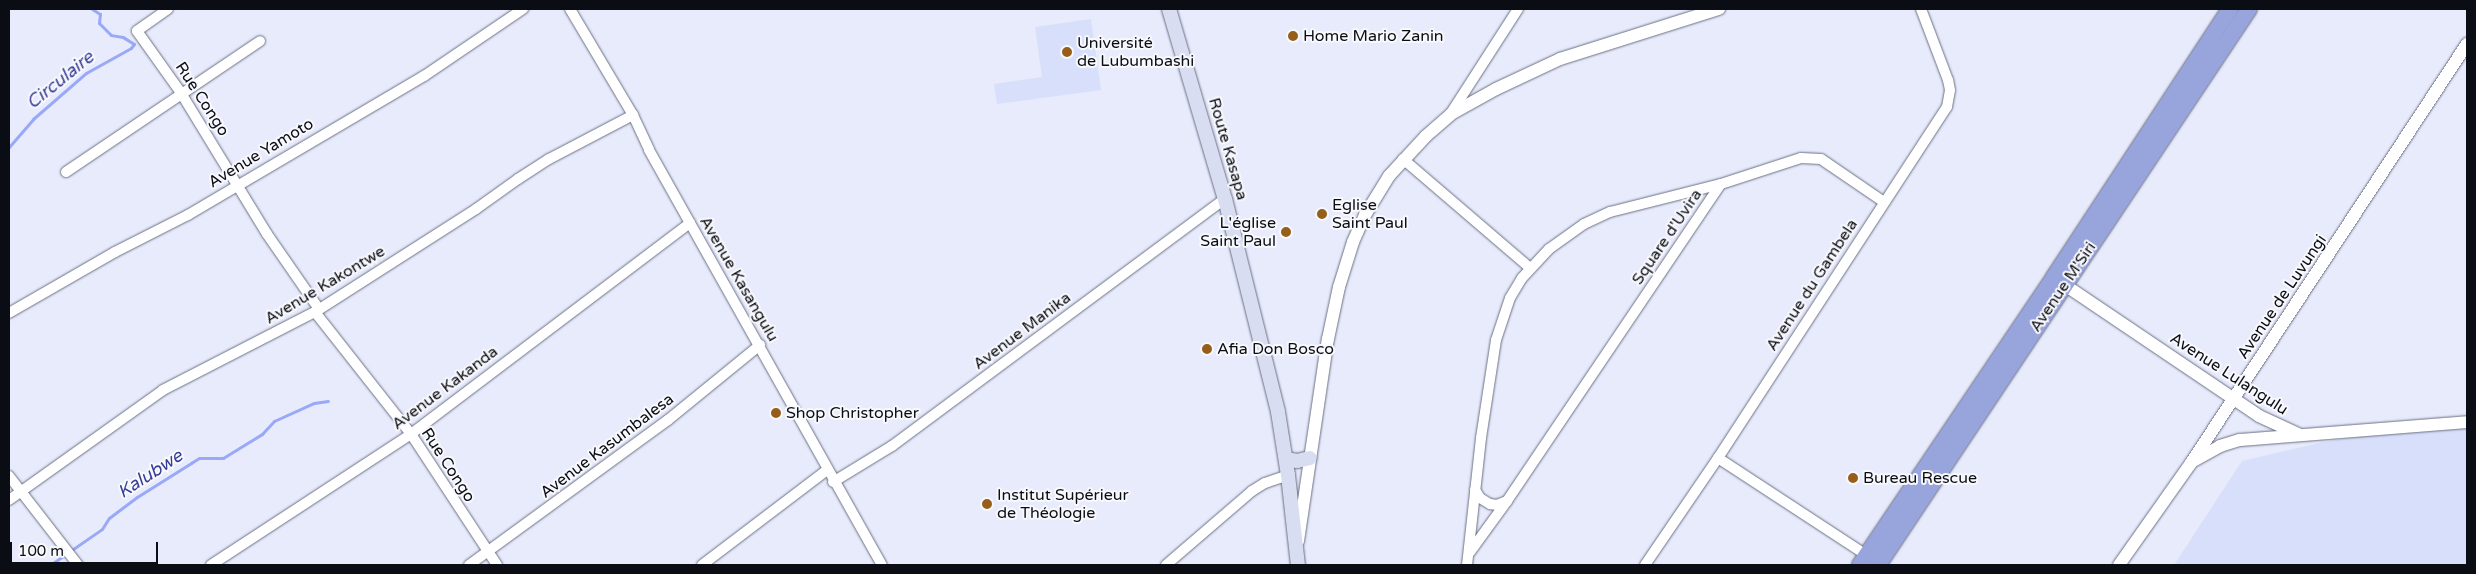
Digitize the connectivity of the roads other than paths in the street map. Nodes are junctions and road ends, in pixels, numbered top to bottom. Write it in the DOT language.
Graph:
graph roads {
  1 [pos="168,9"];
  2 [pos="522,9"];
  3 [pos="570,9"];
  4 [pos="1169,9"];
  5 [pos="1518,9"];
  6 [pos="1719,9"];
  7 [pos="1921,9"];
  8 [pos="2230,9"];
  9 [pos="2250,9"];
  10 [pos="260,40"];
  11 [pos="2467,44"];
  12 [pos="182,93"];
  13 [pos="1451,114"];
  14 [pos="633,115"];
  15 [pos="1403,160"];
  16 [pos="66,172"];
  17 [pos="1720,184"];
  18 [pos="239,185"];
  19 [pos="1224,199"];
  20 [pos="1884,202"];
  21 [pos="690,224"];
  22 [pos="1530,268"];
  23 [pos="2060,281"];
  24 [pos="317,311"];
  25 [pos="9,313"];
  26 [pos="760,345"];
  27 [pos="2234,399"];
  28 [pos="2466,421"];
  29 [pos="411,434"];
  30 [pos="2298,434"];
  31 [pos="1310,458"];
  32 [pos="1718,458"];
  33 [pos="1286,459"];
  34 [pos="2191,463"];
  35 [pos="828,470"];
  36 [pos="1288,475"];
  37 [pos="9,476"];
  38 [pos="833,482"];
  39 [pos="1475,490"];
  40 [pos="21,492"];
  41 [pos="9,500"];
  42 [pos="1507,501"];
  43 [pos="1297,550"];
  44 [pos="487,553"];
  45 [pos="1470,553"];
  46 [pos="76,562"];
  47 [pos="1868,562"];
  48 [pos="211,565"];
  49 [pos="469,565"];
  50 [pos="497,565"];
  51 [pos="702,565"];
  52 [pos="882,565"];
  53 [pos="1166,565"];
  54 [pos="1294,565"];
  55 [pos="1298,565"];
  56 [pos="1467,565"];
  57 [pos="1645,565"];
  58 [pos="2119,565"];
  1 -- 12 [label="street, Rue Congo"];
  2 -- 18 [label="street, Avenue Yamoto"];
  3 -- 14 [label="street, Avenue Kasangulu"];
  4 -- 19 [label="main road, Route Kasapa"];
  5 -- 13 [label="street"];
  6 -- 13 [label="street"];
  7 -- 20 [label="street, Avenue du Gambela"];
  8 -- 23 [label="highway, Avenue M'Siri"];
  9 -- 23 [label="highway, Avenue M'Siri"];
  10 -- 12 [label="street"];
  11 -- 27 [label="street, Avenue de Luvungi"];
  12 -- 16 [label="street"];
  12 -- 18 [label="street, Rue Congo"];
  13 -- 15 [label="street"];
  14 -- 21 [label="street, Avenue Kasangulu"];
  14 -- 24 [label="street, Avenue Kakontwe"];
  15 -- 22 [label="street"];
  15 -- 31 [label="street"];
  17 -- 20 [label="street"];
  17 -- 22 [label="street, Square d'Uvira"];
  17 -- 42 [label="street, Square d'Uvira"];
  18 -- 24 [label="street, Rue Congo"];
  18 -- 25 [label="street, Avenue Yamoto"];
  19 -- 33 [label="main road, Route Kasapa"];
  19 -- 38 [label="street, Avenue Manika"];
  20 -- 32 [label="street, Avenue du Gambela"];
  21 -- 26 [label="street, Avenue Kasangulu"];
  21 -- 29 [label="street, Avenue Kakanda"];
  22 -- 39 [label="street, Square d'Uvira"];
  23 -- 27 [label="street, Avenue Lulangulu"];
  23 -- 47 [label="highway, Avenue M'Siri"];
  24 -- 29 [label="street, Rue Congo"];
  24 -- 40 [label="street, Avenue Kakontwe"];
  26 -- 35 [label="street, Avenue Kasangulu"];
  26 -- 44 [label="street, Avenue Kasumbalesa"];
  27 -- 30 [label="street, Avenue Lulangulu"];
  27 -- 34 [label="street, Avenue de Luvungi"];
  28 -- 30 [label="street, Avenue Lulangulu"];
  29 -- 44 [label="street, Rue Congo"];
  29 -- 48 [label="street, Avenue Kakanda"];
  30 -- 34 [label="street"];
  31 -- 33 [label="main road"];
  31 -- 43 [label="street"];
  32 -- 47 [label="street"];
  32 -- 57 [label="street, Avenue du Gambela"];
  33 -- 36 [label="main road, Route Kasapa"];
  34 -- 58 [label="street, Avenue de Luvungi"];
  35 -- 38 [label="street, Avenue Kasangulu"];
  35 -- 51 [label="street"];
  36 -- 43 [label="main road, Route Kasapa"];
  36 -- 53 [label="street"];
  37 -- 40 [label="street"];
  38 -- 52 [label="street, Avenue Kasangulu"];
  39 -- 42 [label="street"];
  39 -- 45 [label="street, Square d'Uvira"];
  40 -- 41 [label="street, Avenue Kakontwe"];
  40 -- 46 [label="street"];
  42 -- 45 [label="street, Square d'Uvira"];
  43 -- 54 [label="street"];
  43 -- 55 [label="main road, Route Kasapa"];
  44 -- 49 [label="street, Avenue Kasumbalesa"];
  44 -- 50 [label="street, Rue Congo"];
  45 -- 56 [label="street"];
}
